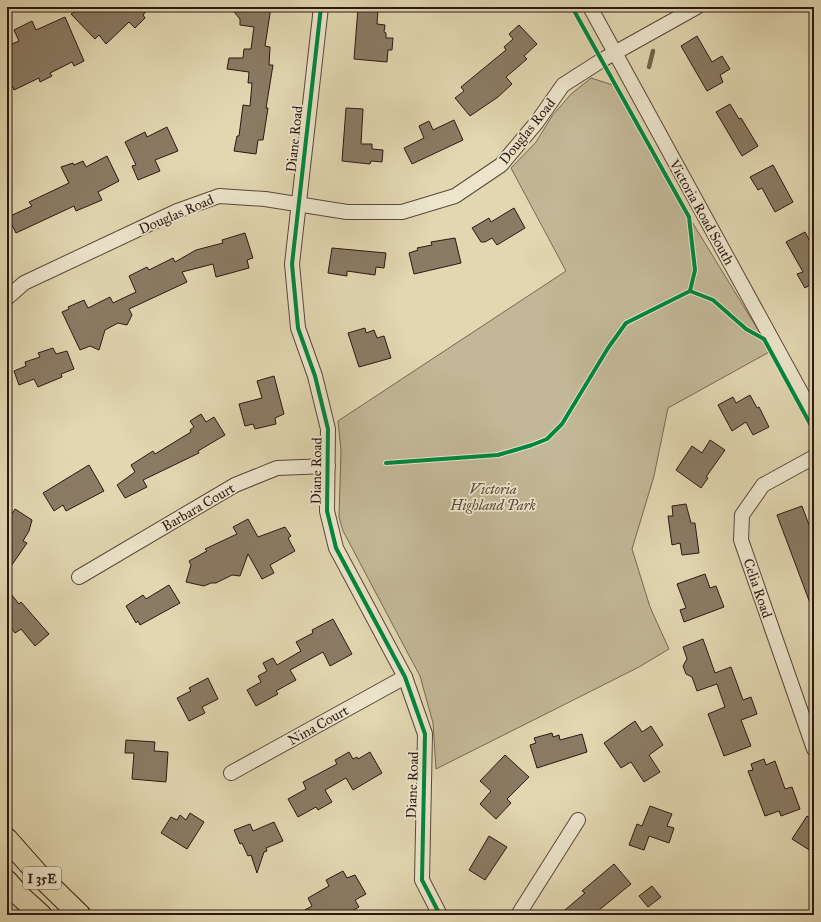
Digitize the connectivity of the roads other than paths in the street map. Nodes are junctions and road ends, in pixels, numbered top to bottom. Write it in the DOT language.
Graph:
graph roads {
  1 [pos="321,7"];
  2 [pos="590,7"];
  3 [pos="697,7"];
  4 [pos="615,52"];
  5 [pos="298,204"];
  6 [pos="7,298"];
  7 [pos="814,416"];
  8 [pos="814,457"];
  9 [pos="328,466"];
  10 [pos="79,577"];
  11 [pos="405,677"];
  12 [pos="814,749"];
  13 [pos="231,773"];
  14 [pos="578,820"];
  15 [pos="7,839"];
  16 [pos="7,882"];
  17 [pos="42,915"];
  18 [pos="80,915"];
  19 [pos="440,915"];
  20 [pos="518,915"];
  1 -- 5 [label="street, Diane Road"];
  2 -- 4 [label="street, Victoria Road South"];
  3 -- 4 [label="street, Douglas Road"];
  4 -- 5 [label="street, Douglas Road"];
  4 -- 7 [label="street, Victoria Road South"];
  5 -- 6 [label="street, Douglas Road"];
  5 -- 9 [label="street, Diane Road"];
  8 -- 12 [label="street, Celia Road"];
  9 -- 10 [label="street, Barbara Court"];
  9 -- 11 [label="street, Diane Road"];
  11 -- 13 [label="street, Nina Court"];
  11 -- 19 [label="street, Diane Road"];
  14 -- 20 [label="street"];
  15 -- 18 [label="highway, I 35E"];
  16 -- 17 [label="highway, I 35E"];
}
